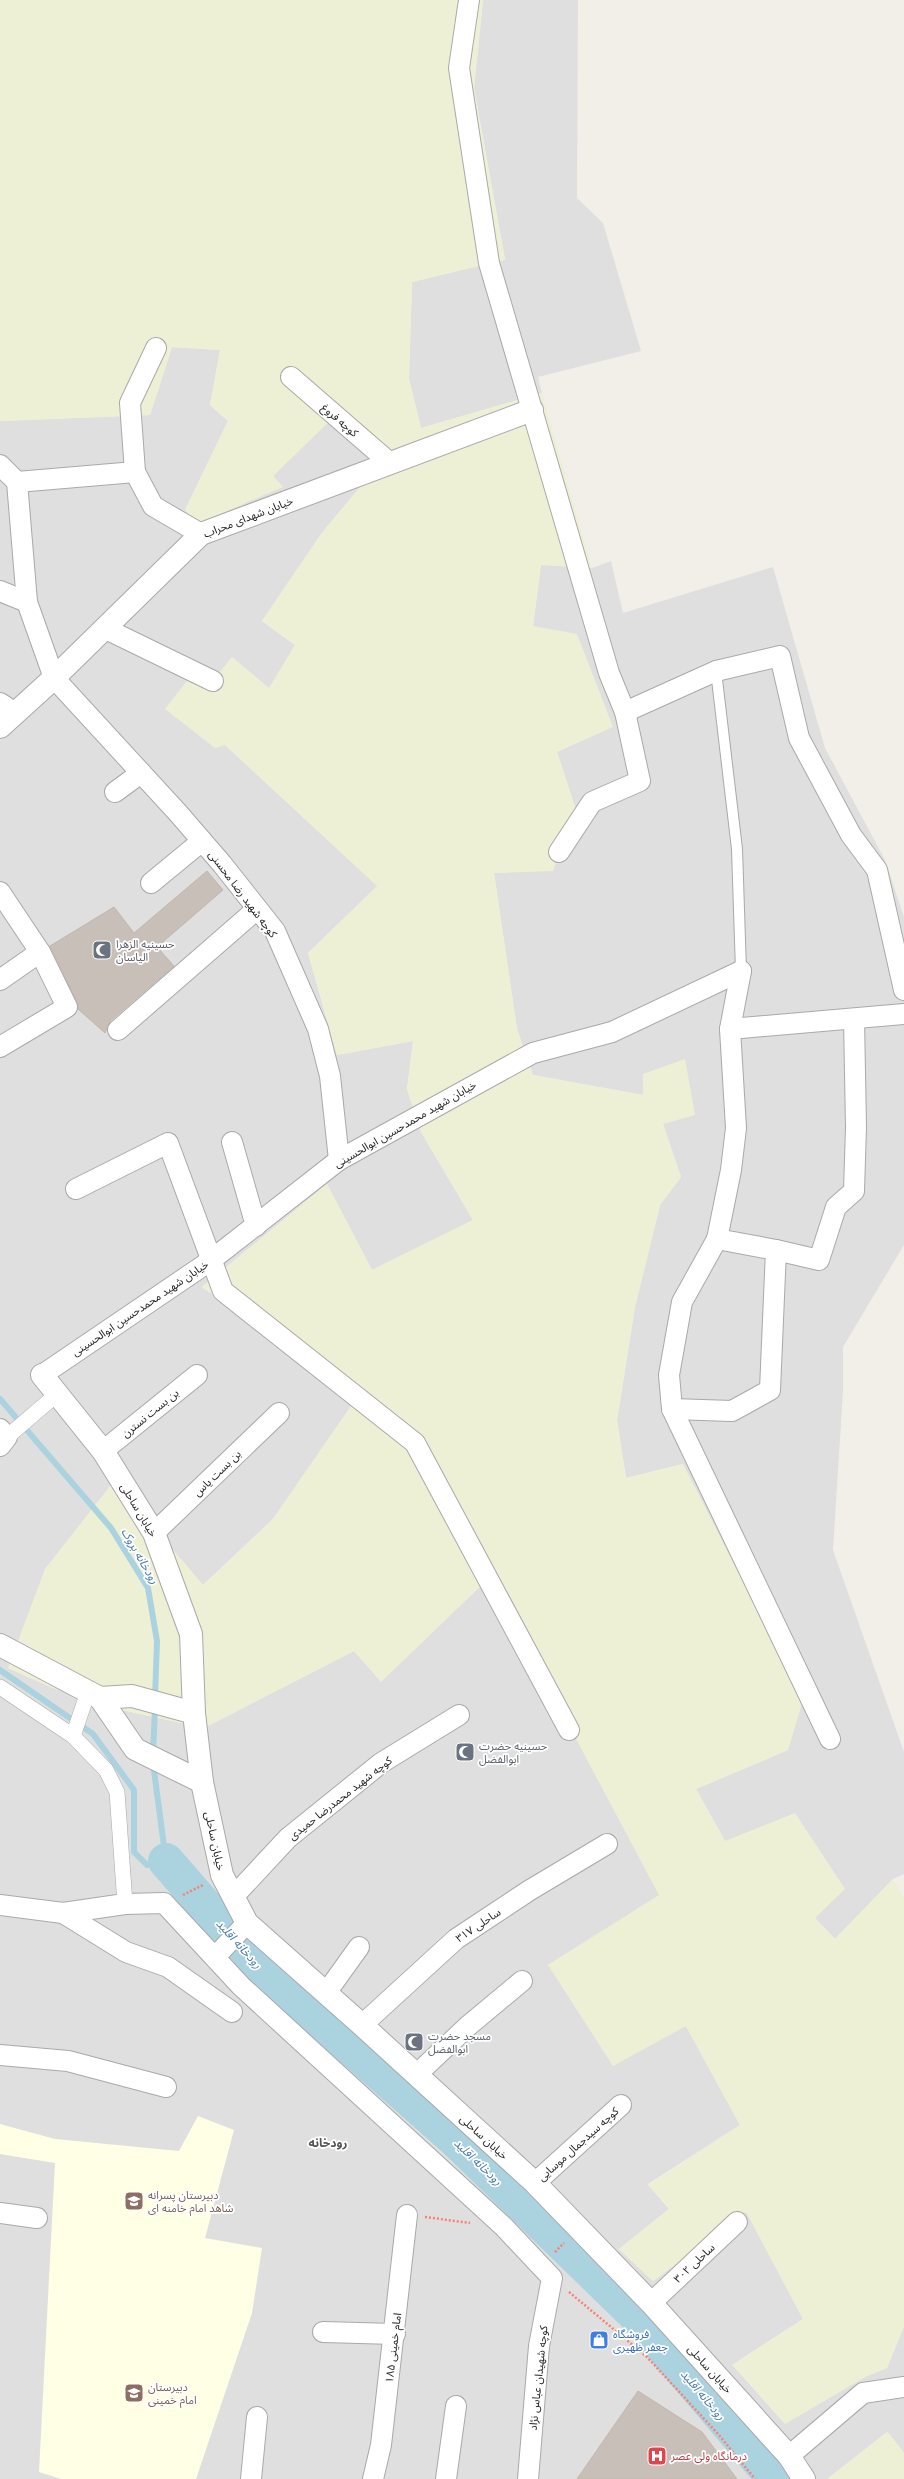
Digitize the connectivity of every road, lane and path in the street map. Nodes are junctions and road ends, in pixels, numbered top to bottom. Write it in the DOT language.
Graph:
graph roads {
  1 [pos="469,0"];
  2 [pos="156,348"];
  3 [pos="291,377"];
  4 [pos="532,410"];
  5 [pos="390,463"];
  6 [pos="0,465"];
  7 [pos="135,472"];
  8 [pos="17,482"];
  9 [pos="201,534"];
  10 [pos="0,591"];
  11 [pos="27,602"];
  12 [pos="104,628"];
  13 [pos="716,671"];
  14 [pos="54,678"];
  15 [pos="213,681"];
  16 [pos="625,712"];
  17 [pos="5,714"];
  18 [pos="141,773"];
  19 [pos="115,792"];
  20 [pos="202,841"];
  21 [pos="559,852"];
  22 [pos="151,883"];
  23 [pos="0,892"];
  24 [pos="257,909"];
  25 [pos="6,915"];
  26 [pos="40,952"];
  27 [pos="741,971"];
  28 [pos="0,980"];
  29 [pos="904,990"];
  30 [pos="904,1014"];
  31 [pos="854,1020"];
  32 [pos="730,1029"];
  33 [pos="118,1030"];
  34 [pos="0,1047"];
  35 [pos="232,1142"];
  36 [pos="339,1160"];
  37 [pos="76,1189"];
  38 [pos="256,1226"];
  39 [pos="717,1239"];
  40 [pos="776,1250"];
  41 [pos="210,1261"];
  42 [pos="42,1375"];
  43 [pos="197,1375"];
  44 [pos="56,1395"];
  45 [pos="672,1409"];
  46 [pos="279,1413"];
  47 [pos="2,1437"];
  48 [pos="103,1450"];
  49 [pos="154,1533"];
  50 [pos="0,1645"];
  51 [pos="0,1687"];
  52 [pos="94,1695"];
  53 [pos="184,1711"];
  54 [pos="459,1715"];
  55 [pos="569,1730"];
  56 [pos="73,1736"];
  57 [pos="830,1739"];
  58 [pos="202,1782"];
  59 [pos="608,1844"];
  60 [pos="197,1888"];
  61 [pos="233,1897"];
  62 [pos="172,1900"];
  63 [pos="125,1904"];
  64 [pos="0,1905"];
  65 [pos="63,1913"];
  66 [pos="242,1928"];
  67 [pos="359,1947"];
  68 [pos="217,1955"];
  69 [pos="522,1981"];
  70 [pos="326,1993"];
  71 [pos="232,2012"];
  72 [pos="362,2025"];
  73 [pos="0,2055"];
  74 [pos="416,2075"];
  75 [pos="166,2087"];
  76 [pos="620,2105"];
  77 [pos="535,2183"];
  78 [pos="0,2213"];
  79 [pos="407,2215"];
  80 [pos="37,2218"];
  81 [pos="737,2222"];
  82 [pos="504,2227"];
  83 [pos="565,2241"];
  84 [pos="552,2255"];
  85 [pos="552,2278"];
  86 [pos="651,2303"];
  87 [pos="323,2332"];
  88 [pos="395,2334"];
  89 [pos="904,2387"];
  90 [pos="456,2406"];
  91 [pos="257,2417"];
  92 [pos="789,2456"];
  93 [pos="251,2479"];
  94 [pos="373,2479"];
  95 [pos="446,2479"];
  96 [pos="528,2479"];
  97 [pos="755,2479"];
  98 [pos="804,2479"];
  1 -- 4 [label="street"];
  2 -- 7 [label="street"];
  3 -- 5 [label="street, کوچه فروغ"];
  4 -- 5 [label="street, خیابان شهدای محراب"];
  4 -- 16 [label="street"];
  5 -- 9 [label="street, خیابان شهدای محراب"];
  6 -- 8 [label="street"];
  7 -- 8 [label="street"];
  7 -- 9 [label="street"];
  8 -- 11 [label="street"];
  9 -- 12 [label="street, خیابان شهدای محراب"];
  10 -- 11 [label="street"];
  11 -- 14 [label="street"];
  12 -- 14 [label="street, خیابان شهدای محراب"];
  12 -- 15 [label="street"];
  13 -- 16 [label="street"];
  13 -- 27 [label="lane"];
  13 -- 29 [label="street"];
  14 -- 17 [label="street, خیابان شهدای محراب"];
  14 -- 18 [label="street, کوچه شهید رضا محسنی"];
  16 -- 21 [label="street"];
  18 -- 19 [label="street"];
  18 -- 20 [label="street, کوچه شهید رضا محسنی"];
  20 -- 22 [label="street"];
  20 -- 24 [label="street, کوچه شهید رضا محسنی"];
  23 -- 25 [label="street"];
  24 -- 33 [label="street"];
  24 -- 36 [label="street, کوچه شهید رضا محسنی"];
  25 -- 26 [label="street"];
  26 -- 28 [label="street"];
  26 -- 34 [label="street"];
  27 -- 32 [label="street"];
  27 -- 36 [label="street, خیابان شهید محمدحسین ابوالحسینی"];
  30 -- 31 [label="street"];
  31 -- 32 [label="street"];
  31 -- 40 [label="street"];
  32 -- 39 [label="street"];
  35 -- 38 [label="street"];
  36 -- 38 [label="street, خیابان شهید محمدحسین ابوالحسینی"];
  37 -- 41 [label="street"];
  38 -- 41 [label="street, خیابان شهید محمدحسین ابوالحسینی"];
  39 -- 40 [label="street"];
  39 -- 45 [label="street"];
  40 -- 45 [label="street"];
  41 -- 42 [label="street, خیابان شهید محمدحسین ابوالحسینی"];
  41 -- 55 [label="street"];
  42 -- 44 [label="street, خیابان ساحلی"];
  43 -- 48 [label="street, بن بست نسترن"];
  44 -- 47 [label="street"];
  44 -- 48 [label="street, خیابان ساحلی"];
  45 -- 57 [label="street"];
  46 -- 49 [label="street, بن بست یاس"];
  48 -- 49 [label="street, خیابان ساحلی"];
  49 -- 53 [label="street, خیابان ساحلی"];
  50 -- 52 [label="street"];
  51 -- 56 [label="street"];
  52 -- 53 [label="street"];
  52 -- 56 [label="street"];
  52 -- 58 [label="street"];
  53 -- 58 [label="street, خیابان ساحلی"];
  54 -- 61 [label="street, کوچه شهید محمدرضا حمیدی"];
  56 -- 63 [label="street"];
  58 -- 61 [label="street, خیابان ساحلی"];
  59 -- 72 [label="street, ساحلی ۳۱۷"];
  60 -- 62 [label="path"];
  61 -- 66 [label="street, خیابان ساحلی"];
  62 -- 63 [label="street"];
  62 -- 68 [label="street"];
  63 -- 65 [label="street"];
  64 -- 65 [label="street"];
  65 -- 71 [label="street"];
  66 -- 68 [label="street"];
  66 -- 70 [label="street, خیابان ساحلی"];
  67 -- 70 [label="street"];
  68 -- 82 [label="street"];
  69 -- 74 [label="street"];
  70 -- 72 [label="street, خیابان ساحلی"];
  72 -- 74 [label="street, خیابان ساحلی"];
  73 -- 75 [label="street"];
  74 -- 77 [label="street, خیابان ساحلی"];
  76 -- 77 [label="street, کوچه سیدجمال موسایی"];
  77 -- 86 [label="street, خیابان ساحلی"];
  78 -- 80 [label="street"];
  79 -- 82 [label="path"];
  79 -- 88 [label="street, امام خمینی ۱۸۵"];
  81 -- 86 [label="street, ساحلی ۳۰۲"];
  82 -- 85 [label="street"];
  83 -- 84 [label="path"];
  85 -- 96 [label="street, کوچه شهیدان عباس نژاد"];
  85 -- 97 [label="path"];
  86 -- 92 [label="street, خیابان ساحلی"];
  87 -- 88 [label="street"];
  88 -- 94 [label="street, امام خمینی ۱۸۵"];
  89 -- 92 [label="street"];
  90 -- 95 [label="street"];
  91 -- 93 [label="street"];
  92 -- 98 [label="street, خیابان ساحلی"];
}
